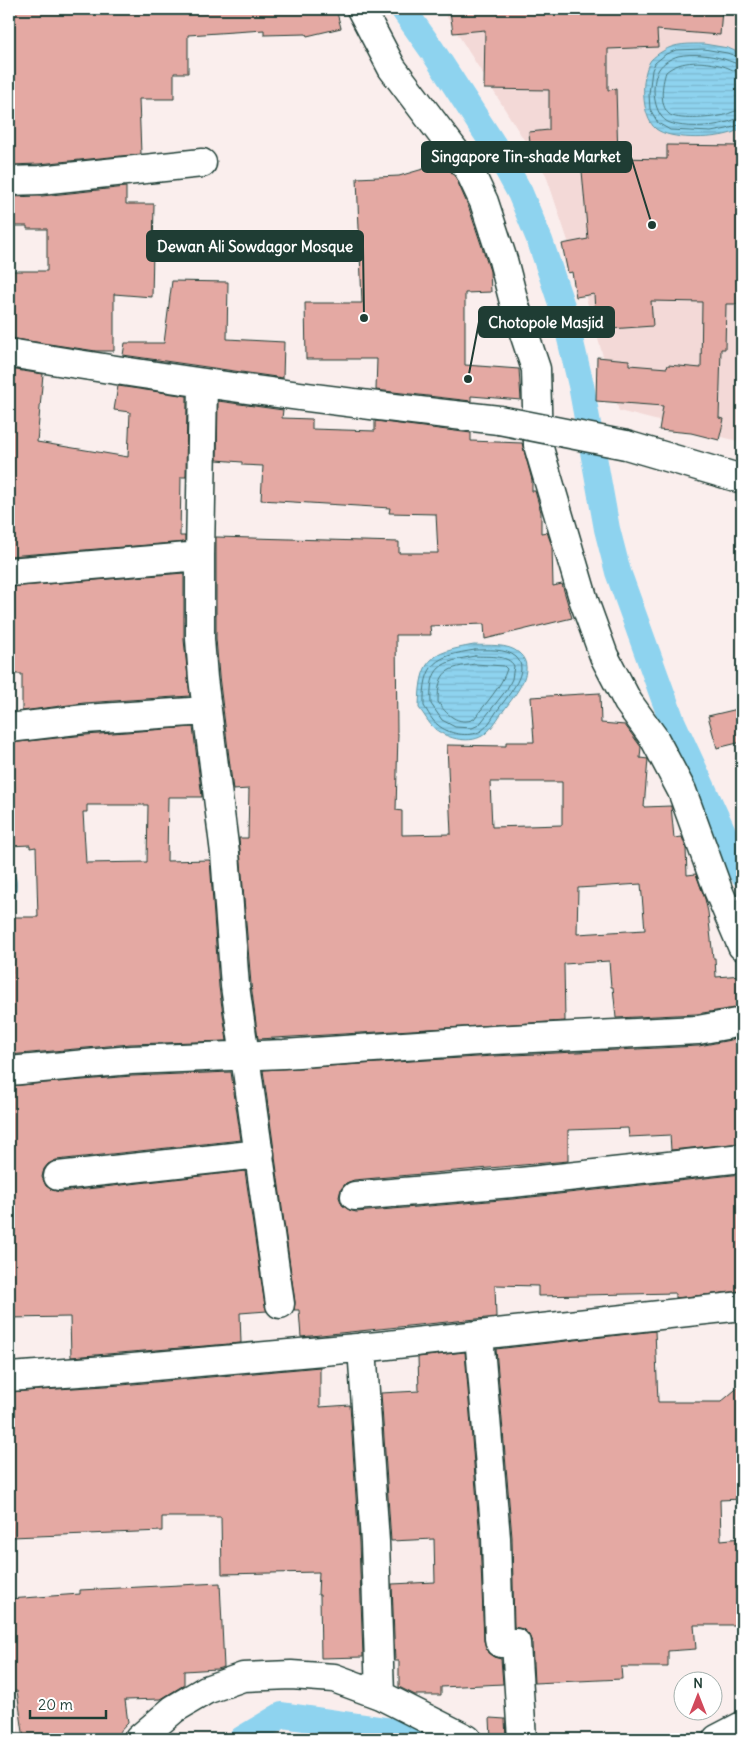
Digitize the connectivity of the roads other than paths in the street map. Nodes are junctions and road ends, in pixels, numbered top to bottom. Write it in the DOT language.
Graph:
graph roads {
  1 [pos="361,9"];
  2 [pos="202,162"];
  3 [pos="9,181"];
  4 [pos="9,353"];
  5 [pos="203,383"];
  6 [pos="742,479"];
  7 [pos="200,556"];
  8 [pos="9,572"];
  9 [pos="206,711"];
  10 [pos="9,728"];
  11 [pos="742,946"];
  12 [pos="742,1022"];
  13 [pos="246,1055"];
  14 [pos="9,1071"];
  15 [pos="260,1154"];
  16 [pos="742,1158"];
  17 [pos="58,1176"];
  18 [pos="355,1196"];
  19 [pos="280,1304"];
  20 [pos="742,1306"];
  21 [pos="479,1335"];
  22 [pos="362,1347"];
  23 [pos="9,1377"];
  24 [pos="380,1695"];
  25 [pos="742,1726"];
  26 [pos="139,1739"];
  27 [pos="467,1739"];
  28 [pos="522,1739"];
  29 [pos="717,1739"];
  1 -- 11 [label="street"];
  2 -- 3 [label="street"];
  4 -- 5 [label="street"];
  5 -- 6 [label="street, bridge"];
  5 -- 7 [label="street"];
  7 -- 8 [label="street"];
  7 -- 9 [label="street"];
  9 -- 10 [label="street"];
  9 -- 13 [label="street"];
  12 -- 13 [label="street"];
  13 -- 14 [label="street"];
  13 -- 15 [label="street"];
  15 -- 17 [label="street"];
  15 -- 19 [label="street"];
  16 -- 18 [label="street"];
  20 -- 21 [label="street"];
  21 -- 22 [label="street"];
  21 -- 28 [label="street"];
  22 -- 23 [label="street"];
  22 -- 24 [label="street"];
  24 -- 26 [label="street"];
  24 -- 27 [label="street"];
  25 -- 29 [label="street"];
}
